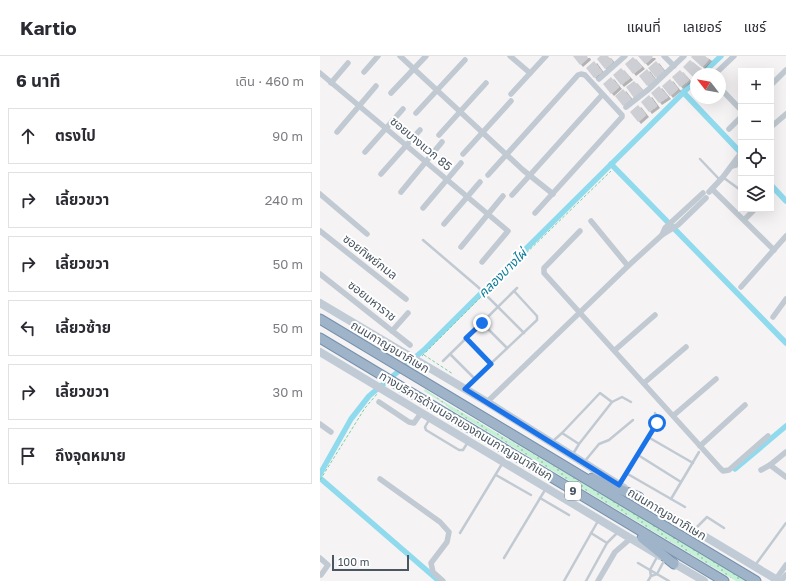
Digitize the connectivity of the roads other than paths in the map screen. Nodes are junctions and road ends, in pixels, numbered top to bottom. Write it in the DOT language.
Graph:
graph roads {
  1 [pos="378,56"];
  2 [pos="400,56"];
  3 [pos="426,56"];
  4 [pos="510,56"];
  5 [pos="546,56"];
  6 [pos="625,56"];
  7 [pos="664,56"];
  8 [pos="684,56"];
  9 [pos="734,56"];
  10 [pos="465,60"];
  11 [pos="348,63"];
  12 [pos="674,66"];
  13 [pos="721,68"];
  14 [pos="414,69"];
  15 [pos="786,70"];
  16 [pos="364,72"];
  17 [pos="530,73"];
  18 [pos="320,74"];
  19 [pos="599,78"];
  20 [pos="774,82"];
  21 [pos="331,83"];
  22 [pos="486,83"];
  23 [pos="376,86"];
  24 [pos="437,91"];
  25 [pos="391,94"];
  26 [pos="511,94"];
  27 [pos="726,94"];
  28 [pos="602,95"];
  29 [pos="511,101"];
  30 [pos="359,106"];
  31 [pos="626,107"];
  32 [pos="738,107"];
  33 [pos="403,109"];
  34 [pos="460,112"];
  35 [pos="416,113"];
  36 [pos="786,114"];
  37 [pos="738,120"];
  38 [pos="774,124"];
  39 [pos="386,129"];
  40 [pos="729,129"];
  41 [pos="420,130"];
  42 [pos="337,132"];
  43 [pos="483,132"];
  44 [pos="439,135"];
  45 [pos="442,142"];
  46 [pos="406,145"];
  47 [pos="365,152"];
  48 [pos="463,154"];
  49 [pos="507,154"];
  50 [pos="700,159"];
  51 [pos="738,160"];
  52 [pos="426,162"];
  53 [pos="460,163"];
  54 [pos="381,174"];
  55 [pos="488,174"];
  56 [pos="529,175"];
  57 [pos="722,179"];
  58 [pos="447,180"];
  59 [pos="480,182"];
  60 [pos="738,188"];
  61 [pos="711,190"];
  62 [pos="401,192"];
  63 [pos="320,194"];
  64 [pos="553,194"];
  65 [pos="512,195"];
  66 [pos="503,196"];
  67 [pos="468,197"];
  68 [pos="423,208"];
  69 [pos="752,212"];
  70 [pos="535,213"];
  71 [pos="489,214"];
  72 [pos="745,220"];
  73 [pos="591,221"];
  74 [pos="444,224"];
  75 [pos="320,231"];
  76 [pos="580,231"];
  77 [pos="367,234"];
  78 [pos="786,236"];
  79 [pos="423,240"];
  80 [pos="461,247"];
  81 [pos="774,250"];
  82 [pos="482,262"];
  83 [pos="628,266"];
  84 [pos="320,274"];
  85 [pos="741,287"];
  86 [pos="517,288"];
  87 [pos="514,291"];
  88 [pos="406,299"];
  89 [pos="786,299"];
  90 [pos="320,303"];
  91 [pos="498,306"];
  92 [pos="408,313"];
  93 [pos="581,313"];
  94 [pos="655,315"];
  95 [pos="773,317"];
  96 [pos="320,319"];
  97 [pos="482,323"];
  98 [pos="392,331"];
  99 [pos="524,333"];
  100 [pos="320,338"];
  101 [pos="466,338"];
  102 [pos="410,345"];
  103 [pos="686,347"];
  104 [pos="507,348"];
  105 [pos="615,350"];
  106 [pos="320,352"];
  107 [pos="450,354"];
  108 [pos="443,361"];
  109 [pos="491,364"];
  110 [pos="476,379"];
  111 [pos="716,379"];
  112 [pos="644,383"];
  113 [pos="465,389"];
  114 [pos="379,402"];
  115 [pos="487,402"];
  116 [pos="612,402"];
  117 [pos="631,402"];
  118 [pos="745,406"];
  119 [pos="421,413"];
  120 [pos="655,413"];
  121 [pos="674,415"];
  122 [pos="430,418"];
  123 [pos="633,420"];
  124 [pos="320,424"];
  125 [pos="331,432"];
  126 [pos="562,433"];
  127 [pos="768,436"];
  128 [pos="648,437"];
  129 [pos="469,441"];
  130 [pos="551,443"];
  131 [pos="579,444"];
  132 [pos="700,446"];
  133 [pos="699,452"];
  134 [pos="786,452"];
  135 [pos="638,455"];
  136 [pos="572,456"];
  137 [pos="504,462"];
  138 [pos="583,462"];
  139 [pos="692,463"];
  140 [pos="770,465"];
  141 [pos="565,467"];
  142 [pos="761,470"];
  143 [pos="626,473"];
  144 [pos="496,475"];
  145 [pos="786,477"];
  146 [pos="380,479"];
  147 [pos="682,482"];
  148 [pos="619,485"];
  149 [pos="546,487"];
  150 [pos="531,495"];
  151 [pos="639,497"];
  152 [pos="540,498"];
  153 [pos="671,499"];
  154 [pos="685,507"];
  155 [pos="569,515"];
  156 [pos="618,518"];
  157 [pos="598,520"];
  158 [pos="786,523"];
  159 [pos="724,528"];
  160 [pos="694,530"];
  161 [pos="618,532"];
  162 [pos="460,533"];
  163 [pos="590,533"];
  164 [pos="630,539"];
  165 [pos="607,543"];
  166 [pos="662,557"];
  167 [pos="320,558"];
  168 [pos="504,558"];
  169 [pos="638,563"];
  170 [pos="674,564"];
  171 [pos="786,565"];
  172 [pos="754,566"];
  173 [pos="650,570"];
  174 [pos="657,574"];
  175 [pos="786,574"];
  176 [pos="321,575"];
  177 [pos="651,576"];
  178 [pos="779,580"];
  179 [pos="443,581"];
  180 [pos="564,581"];
  181 [pos="586,581"];
  182 [pos="598,581"];
  183 [pos="648,581"];
  184 [pos="669,581"];
  185 [pos="704,581"];
  186 [pos="724,581"];
  187 [pos="756,581"];
  1 -- 16 [label="street"];
  2 -- 14 [label="street"];
  3 -- 14 [label="street"];
  4 -- 17 [label="street"];
  5 -- 17 [label="street"];
  6 -- 19 [label="street"];
  7 -- 12 [label="street"];
  8 -- 12 [label="street"];
  9 -- 13 [label="street"];
  10 -- 24 [label="street"];
  11 -- 21 [label="street"];
  12 -- 31 [label="street"];
  14 -- 24 [label="street"];
  14 -- 25 [label="street"];
  15 -- 20 [label="street"];
  17 -- 26 [label="street"];
  18 -- 21 [label="street, ซอยบางแวก 85"];
  21 -- 30 [label="street, ซอยบางแวก 85"];
  22 -- 34 [label="street"];
  23 -- 30 [label="street"];
  24 -- 34 [label="street"];
  24 -- 35 [label="street"];
  27 -- 32 [label="street"];
  28 -- 49 [label="street"];
  28 -- 56 [label="street"];
  28 -- 64 [label="street"];
  29 -- 43 [label="street"];
  30 -- 39 [label="street, ซอยบางแวก 85"];
  30 -- 42 [label="street"];
  33 -- 39 [label="street"];
  34 -- 43 [label="street"];
  34 -- 44 [label="street"];
  36 -- 38 [label="street"];
  37 -- 40 [label="street"];
  39 -- 46 [label="street, ซอยบางแวก 85"];
  39 -- 47 [label="street"];
  41 -- 46 [label="street"];
  43 -- 48 [label="street"];
  43 -- 49 [label="street"];
  45 -- 52 [label="street"];
  46 -- 52 [label="street, ซอยบางแวก 85"];
  46 -- 54 [label="street"];
  49 -- 55 [label="street"];
  49 -- 56 [label="street"];
  50 -- 57 [label="lane"];
  51 -- 57 [label="street"];
  52 -- 58 [label="street, ซอยบางแวก 85"];
  52 -- 62 [label="street"];
  53 -- 58 [label="street"];
  56 -- 64 [label="street"];
  56 -- 65 [label="street"];
  57 -- 60 [label="lane"];
  57 -- 61 [label="street"];
  58 -- 67 [label="street, ซอยบางแวก 85"];
  58 -- 68 [label="street"];
  59 -- 67 [label="street"];
  61 -- 72 [label="street"];
  61 -- 83 [label="street"];
  63 -- 77 [label="street"];
  64 -- 70 [label="street"];
  66 -- 71 [label="street"];
  67 -- 71 [label="street, ซอยบางแวก 85"];
  67 -- 74 [label="street"];
  69 -- 72 [label="street"];
  71 -- 80 [label="street"];
  71 -- 82 [label="street, ซอยบางแวก 85"];
  72 -- 81 [label="street"];
  73 -- 83 [label="street"];
  75 -- 88 [label="street, ซอยทิพย์กมล"];
  76 -- 93 [label="street"];
  78 -- 81 [label="street"];
  79 -- 91 [label="lane"];
  81 -- 85 [label="street"];
  83 -- 93 [label="street"];
  84 -- 98 [label="street, ซอยมหาราช"];
  86 -- 87 [label="lane"];
  87 -- 91 [label="lane"];
  87 -- 99 [label="lane"];
  89 -- 95 [label="street"];
  90 -- 113 [label="main road"];
  91 -- 97 [label="lane"];
  91 -- 99 [label="lane"];
  92 -- 98 [label="street"];
  93 -- 105 [label="street"];
  93 -- 115 [label="street"];
  94 -- 105 [label="street"];
  96 -- 141 [label="highway, ถนนกาญจนาภิเษก / 9"];
  97 -- 101 [label="lane"];
  97 -- 104 [label="lane"];
  98 -- 102 [label="street, ซอยมหาราช"];
  99 -- 104 [label="lane"];
  100 -- 156 [label="highway, 9"];
  101 -- 107 [label="lane"];
  101 -- 109 [label="lane"];
  103 -- 112 [label="street"];
  104 -- 109 [label="lane"];
  105 -- 112 [label="street"];
  106 -- 119 [label="main road, ทางบริการด้านนอกของถนนกาญจนาภิเษก"];
  107 -- 108 [label="lane"];
  107 -- 110 [label="lane"];
  109 -- 110 [label="lane"];
  110 -- 113 [label="lane"];
  111 -- 121 [label="street"];
  112 -- 121 [label="street"];
  113 -- 115 [label="main road"];
  114 -- 119 [label="street"];
  115 -- 130 [label="main road"];
  116 -- 117 [label="lane"];
  116 -- 126 [label="lane"];
  116 -- 131 [label="lane"];
  118 -- 132 [label="street"];
  119 -- 122 [label="main road, ทางบริการด้านนอกของถนนกาญจนาภิเษก"];
  120 -- 128 [label="lane"];
  121 -- 132 [label="street"];
  122 -- 129 [label="main road, ทางบริการด้านนอกของถนนกาญจนาภิเษก"];
  122 -- 129 [label="lane"];
  123 -- 138 [label="lane"];
  124 -- 125 [label="street"];
  126 -- 130 [label="lane"];
  126 -- 131 [label="lane"];
  127 -- 132 [label="street"];
  128 -- 135 [label="lane"];
  128 -- 139 [label="lane"];
  129 -- 137 [label="main road, ทางบริการด้านนอกของถนนกาญจนาภิเษก"];
  130 -- 136 [label="main road"];
  131 -- 136 [label="lane"];
  133 -- 139 [label="lane"];
  134 -- 140 [label="street"];
  135 -- 143 [label="lane"];
  135 -- 147 [label="lane"];
  136 -- 138 [label="main road"];
  137 -- 144 [label="lane"];
  137 -- 149 [label="main road, ทางบริการด้านนอกของถนนกาญจนาภิเษก"];
  138 -- 148 [label="main road"];
  139 -- 147 [label="lane"];
  140 -- 142 [label="street"];
  140 -- 145 [label="street"];
  141 -- 151 [label="highway"];
  141 -- 187 [label="highway, ถนนกาญจนาภิเษก / 9"];
  143 -- 148 [label="lane"];
  143 -- 153 [label="lane"];
  144 -- 150 [label="lane"];
  144 -- 162 [label="lane"];
  146 -- 179 [label="street"];
  147 -- 153 [label="lane"];
  148 -- 151 [label="main road"];
  149 -- 152 [label="lane"];
  149 -- 157 [label="main road, ทางบริการด้านนอกของถนนกาญจนาภิเษก"];
  151 -- 160 [label="main road"];
  152 -- 155 [label="lane"];
  152 -- 168 [label="lane"];
  153 -- 154 [label="lane"];
  156 -- 170 [label="highway"];
  156 -- 186 [label="highway, 9"];
  157 -- 161 [label="main road, ทางบริการด้านนอกของถนนกาญจนาภิเษก"];
  157 -- 163 [label="lane"];
  158 -- 172 [label="lane"];
  159 -- 160 [label="lane"];
  160 -- 172 [label="main road"];
  161 -- 164 [label="main road, ทางบริการด้านนอกของถนนกาญจนาภิเษก"];
  161 -- 165 [label="lane"];
  163 -- 165 [label="lane"];
  163 -- 180 [label="lane"];
  164 -- 166 [label="main road, ทางบริการด้านนอกของถนนกาญจนาภิเษก"];
  164 -- 182 [label="street"];
  165 -- 181 [label="lane"];
  166 -- 170 [label="main road, ทางบริการด้านนอกของถนนกาญจนาภิเษก"];
  166 -- 173 [label="lane"];
  166 -- 174 [label="lane"];
  167 -- 176 [label="street"];
  169 -- 173 [label="lane"];
  170 -- 185 [label="main road, ทางบริการด้านนอกของถนนกาญจนาภิเษก"];
  171 -- 178 [label="street"];
  172 -- 178 [label="main road"];
  173 -- 174 [label="lane"];
  173 -- 177 [label="lane"];
  174 -- 177 [label="lane"];
  174 -- 184 [label="lane"];
  175 -- 178 [label="street"];
  177 -- 183 [label="lane"];
}
